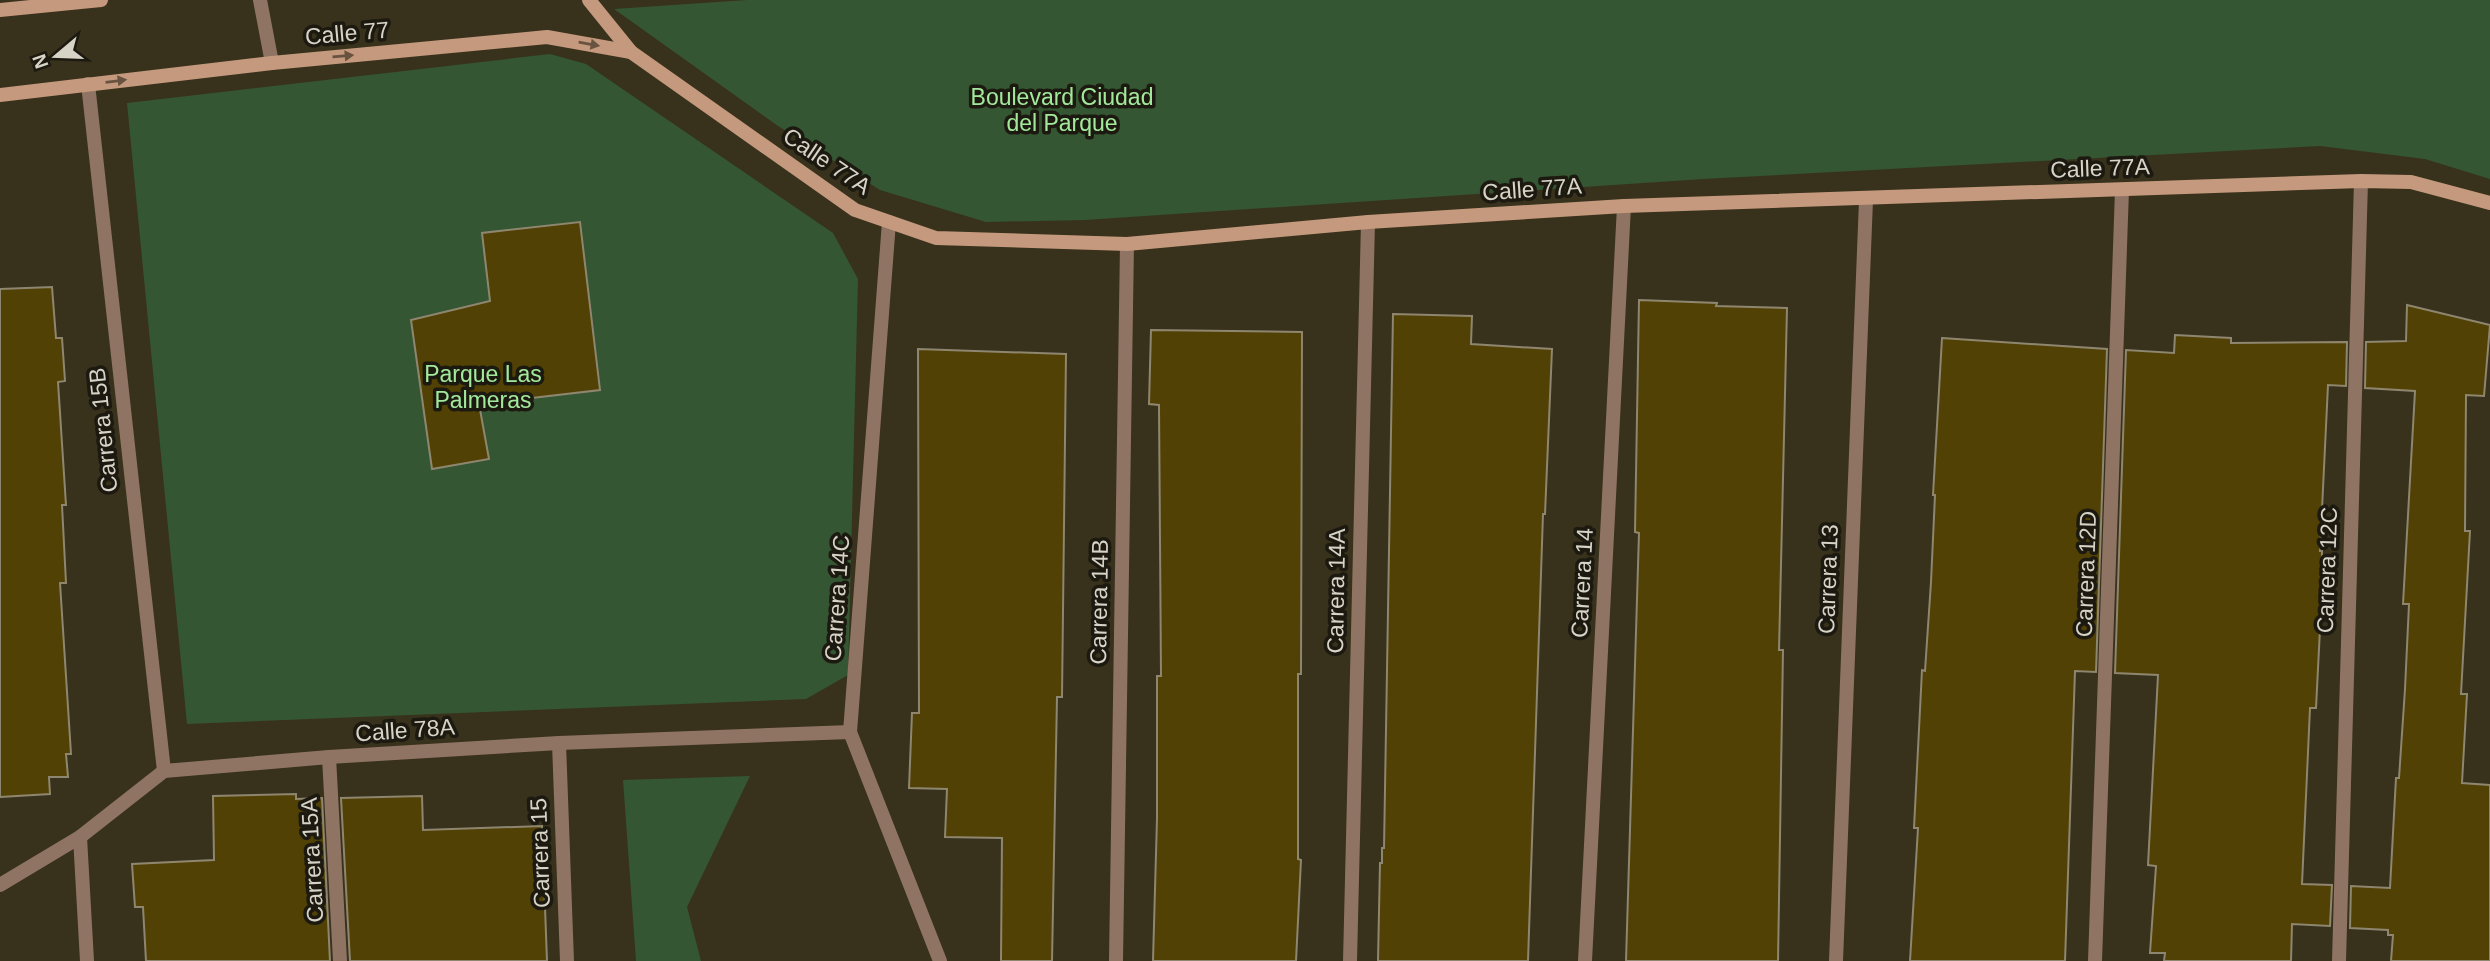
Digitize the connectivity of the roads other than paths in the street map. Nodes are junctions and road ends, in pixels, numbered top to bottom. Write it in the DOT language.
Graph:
graph roads {
  1 [pos="101,0"];
  2 [pos="260,0"];
  3 [pos="589,0"];
  4 [pos="0,10"];
  5 [pos="631,52"];
  6 [pos="272,63"];
  7 [pos="88,84"];
  8 [pos="0,95"];
  9 [pos="2361,181"];
  10 [pos="2122,190"];
  11 [pos="1866,200"];
  12 [pos="2490,203"];
  13 [pos="1625,206"];
  14 [pos="889,222"];
  15 [pos="1368,222"];
  16 [pos="1127,244"];
  17 [pos="850,732"];
  18 [pos="559,743"];
  19 [pos="330,757"];
  20 [pos="164,771"];
  21 [pos="80,837"];
  22 [pos="0,885"];
  23 [pos="87,961"];
  24 [pos="340,961"];
  25 [pos="567,961"];
  26 [pos="940,961"];
  27 [pos="1116,961"];
  28 [pos="1350,961"];
  29 [pos="1585,961"];
  30 [pos="1836,961"];
  31 [pos="2095,961"];
  32 [pos="2339,961"];
  1 -- 4 [label="street"];
  2 -- 6 [label="street"];
  3 -- 5 [label="street"];
  6 -- 5 [label="street, Calle 77, one-way"];
  5 -- 14 [label="street, Calle 77A"];
  7 -- 6 [label="street, Calle 77, one-way"];
  7 -- 8 [label="street, Calle 77"];
  7 -- 20 [label="street, Carrera 15B"];
  9 -- 10 [label="street, Calle 77A"];
  9 -- 12 [label="street, Calle 77A"];
  9 -- 32 [label="street, Carrera 12C"];
  10 -- 11 [label="street, Calle 77A"];
  10 -- 31 [label="street, Carrera 12D"];
  11 -- 13 [label="street, Calle 77A"];
  11 -- 30 [label="street, Carrera 13"];
  13 -- 15 [label="street, Calle 77A"];
  13 -- 29 [label="street, Carrera 14"];
  14 -- 16 [label="street, Calle 77A"];
  14 -- 17 [label="street, Carrera 14C"];
  15 -- 16 [label="street, Calle 77A"];
  15 -- 28 [label="street, Carrera 14A"];
  16 -- 27 [label="street, Carrera 14B"];
  17 -- 18 [label="street, Calle 78A"];
  17 -- 26 [label="street, Carrera 14C"];
  18 -- 19 [label="street, Calle 78A"];
  18 -- 25 [label="street, Carrera 15"];
  19 -- 20 [label="street, Calle 78A"];
  19 -- 24 [label="street, Carrera 15A"];
  20 -- 21 [label="street"];
  21 -- 22 [label="street"];
  21 -- 23 [label="street"];
}
